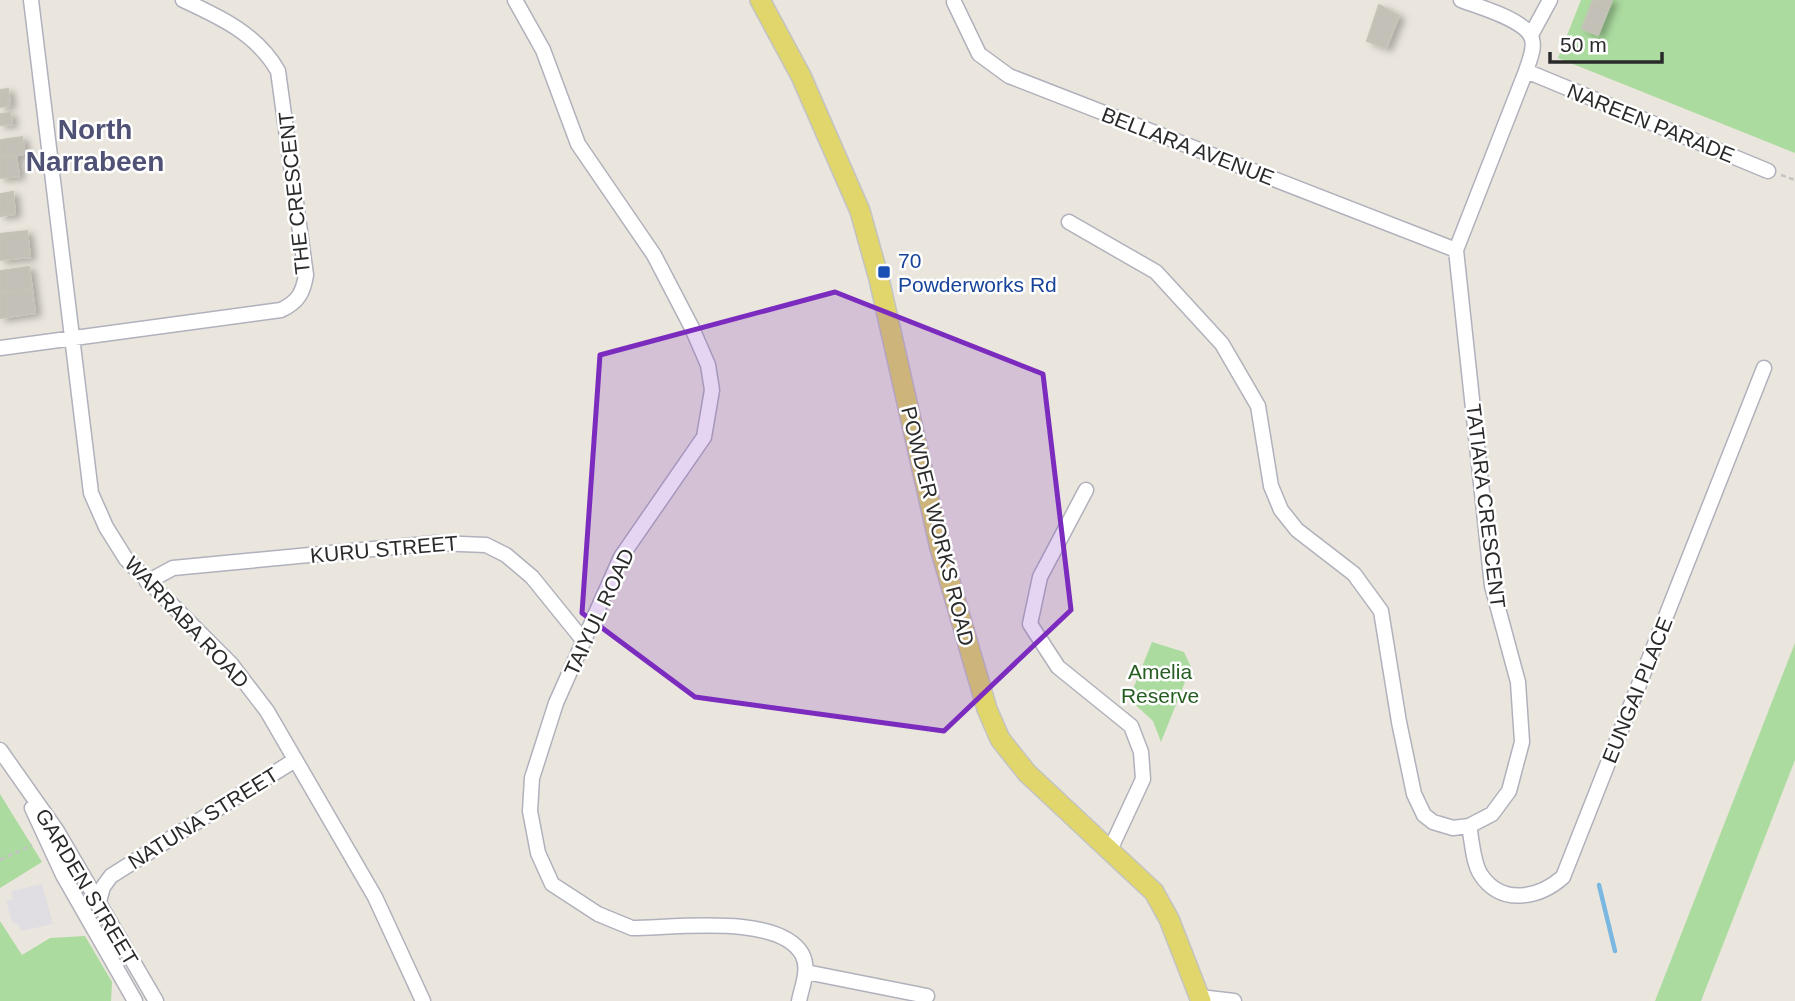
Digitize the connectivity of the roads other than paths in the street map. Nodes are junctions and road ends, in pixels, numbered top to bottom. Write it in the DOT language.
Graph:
graph roads {
  1 [pos="32,0"];
  2 [pos="183,0"];
  3 [pos="515,0"];
  4 [pos="760,0"];
  5 [pos="1461,0"];
  6 [pos="1550,0"];
  7 [pos="954,2"];
  8 [pos="1531,35"];
  9 [pos="1526,71"];
  10 [pos="1768,171"];
  11 [pos="1069,222"];
  12 [pos="1456,250"];
  13 [pos="70,339"];
  14 [pos="0,348"];
  15 [pos="1764,368"];
  16 [pos="1086,490"];
  17 [pos="147,582"];
  18 [pos="583,640"];
  19 [pos="0,750"];
  20 [pos="295,760"];
  21 [pos="16,775"];
  22 [pos="1469,826"];
  23 [pos="1110,850"];
  24 [pos="79,873"];
  25 [pos="111,876"];
  26 [pos="98,905"];
  27 [pos="806,972"];
  28 [pos="927,996"];
  29 [pos="1200,999"];
  30 [pos="133,1000"];
  31 [pos="156,1001"];
  32 [pos="424,1001"];
  33 [pos="799,1001"];
  34 [pos="1234,1001"];
  1 -- 13 [label="street, WARRABA ROAD"];
  2 -- 13 [label="street, THE CRESCENT"];
  3 -- 18 [label="street, TAIYUL ROAD"];
  4 -- 23 [label="main road, POWDER WORKS ROAD"];
  5 -- 8 [label="street"];
  6 -- 8 [label="street"];
  7 -- 12 [label="street, BELLARA AVENUE"];
  8 -- 9 [label="street"];
  9 -- 10 [label="street, NAREEN PARADE"];
  9 -- 12 [label="street, TATIARA CRESCENT"];
  11 -- 22 [label="street"];
  12 -- 22 [label="street, TATIARA CRESCENT"];
  13 -- 14 [label="street, THE CRESCENT"];
  13 -- 17 [label="street, WARRABA ROAD"];
  15 -- 22 [label="street, EUNGAI PLACE"];
  16 -- 23 [label="street"];
  17 -- 18 [label="street, KURU STREET"];
  17 -- 20 [label="street, WARRABA ROAD"];
  18 -- 27 [label="street, TAIYUL ROAD"];
  19 -- 21 [label="street, GARDEN STREET"];
  20 -- 25 [label="street, NATUNA STREET"];
  20 -- 32 [label="street, WARRABA ROAD"];
  21 -- 24 [label="street, GARDEN STREET"];
  21 -- 30 [label="street, GARDEN STREET"];
  23 -- 29 [label="main road, POWDER WORKS ROAD"];
  24 -- 25 [label="street, NATUNA STREET"];
  24 -- 26 [label="street, GARDEN STREET"];
  25 -- 26 [label="street, NATUNA STREET"];
  26 -- 31 [label="street, GARDEN STREET"];
  27 -- 28 [label="street"];
  27 -- 33 [label="street"];
  29 -- 34 [label="street"];
}
